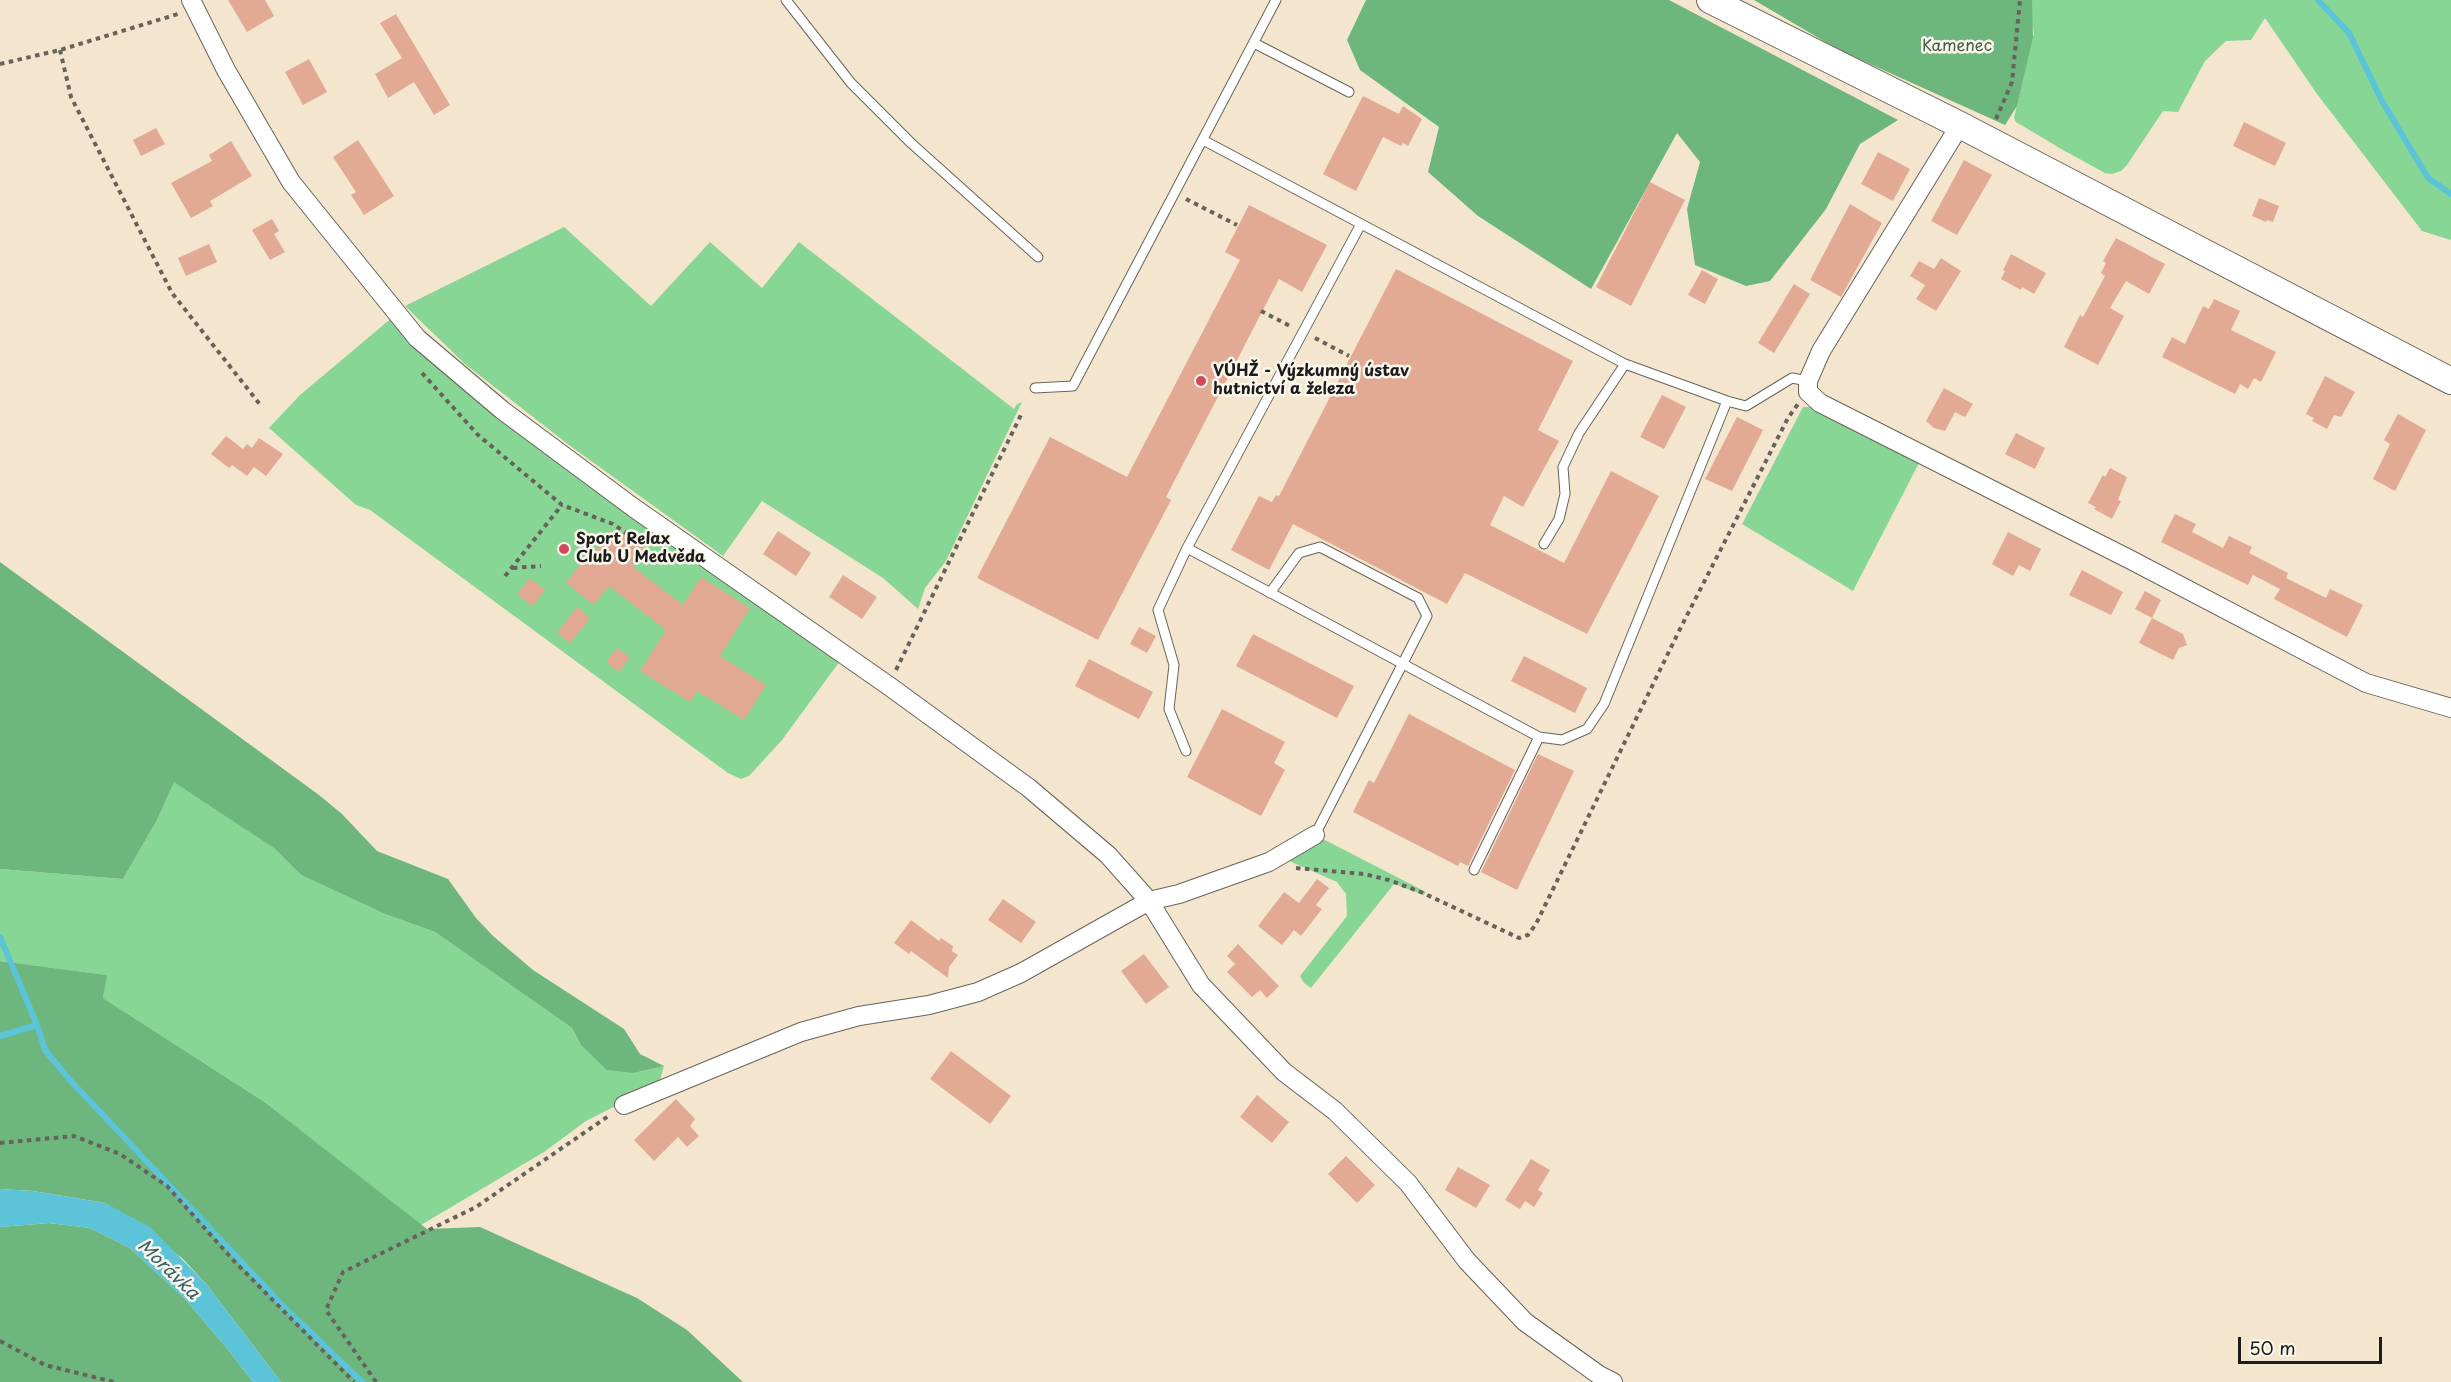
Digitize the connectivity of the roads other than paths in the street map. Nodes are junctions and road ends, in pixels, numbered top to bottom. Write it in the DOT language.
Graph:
graph roads {
  1 [pos="786,0"];
  2 [pos="1276,0"];
  3 [pos="1710,0"];
  4 [pos="193,4"];
  5 [pos="1254,43"];
  6 [pos="1348,92"];
  7 [pos="1960,125"];
  8 [pos="1203,140"];
  9 [pos="1361,224"];
  10 [pos="1038,257"];
  11 [pos="1625,364"];
  12 [pos="1808,381"];
  13 [pos="2451,381"];
  14 [pos="1035,388"];
  15 [pos="1727,401"];
  16 [pos="1544,544"];
  17 [pos="1187,548"];
  18 [pos="1270,593"];
  19 [pos="1402,664"];
  20 [pos="2451,708"];
  21 [pos="1539,737"];
  22 [pos="1186,751"];
  23 [pos="1315,835"];
  24 [pos="1474,870"];
  25 [pos="1149,902"];
  26 [pos="624,1105"];
  27 [pos="1613,1382"];
  1 -- 10 [label="lane"];
  2 -- 5 [label="lane"];
  3 -- 7 [label="main road"];
  4 -- 25 [label="street"];
  5 -- 6 [label="lane"];
  5 -- 8 [label="lane"];
  7 -- 12 [label="street"];
  7 -- 13 [label="main road"];
  8 -- 9 [label="lane"];
  8 -- 14 [label="lane"];
  9 -- 11 [label="lane"];
  9 -- 17 [label="lane"];
  11 -- 15 [label="lane"];
  11 -- 16 [label="lane"];
  12 -- 15 [label="lane"];
  12 -- 20 [label="street"];
  15 -- 21 [label="lane"];
  17 -- 18 [label="lane"];
  17 -- 22 [label="lane"];
  18 -- 19 [label="lane"];
  18 -- 19 [label="lane"];
  19 -- 21 [label="lane"];
  19 -- 23 [label="lane"];
  21 -- 24 [label="lane"];
  23 -- 25 [label="street"];
  25 -- 26 [label="street"];
  25 -- 27 [label="street"];
}
